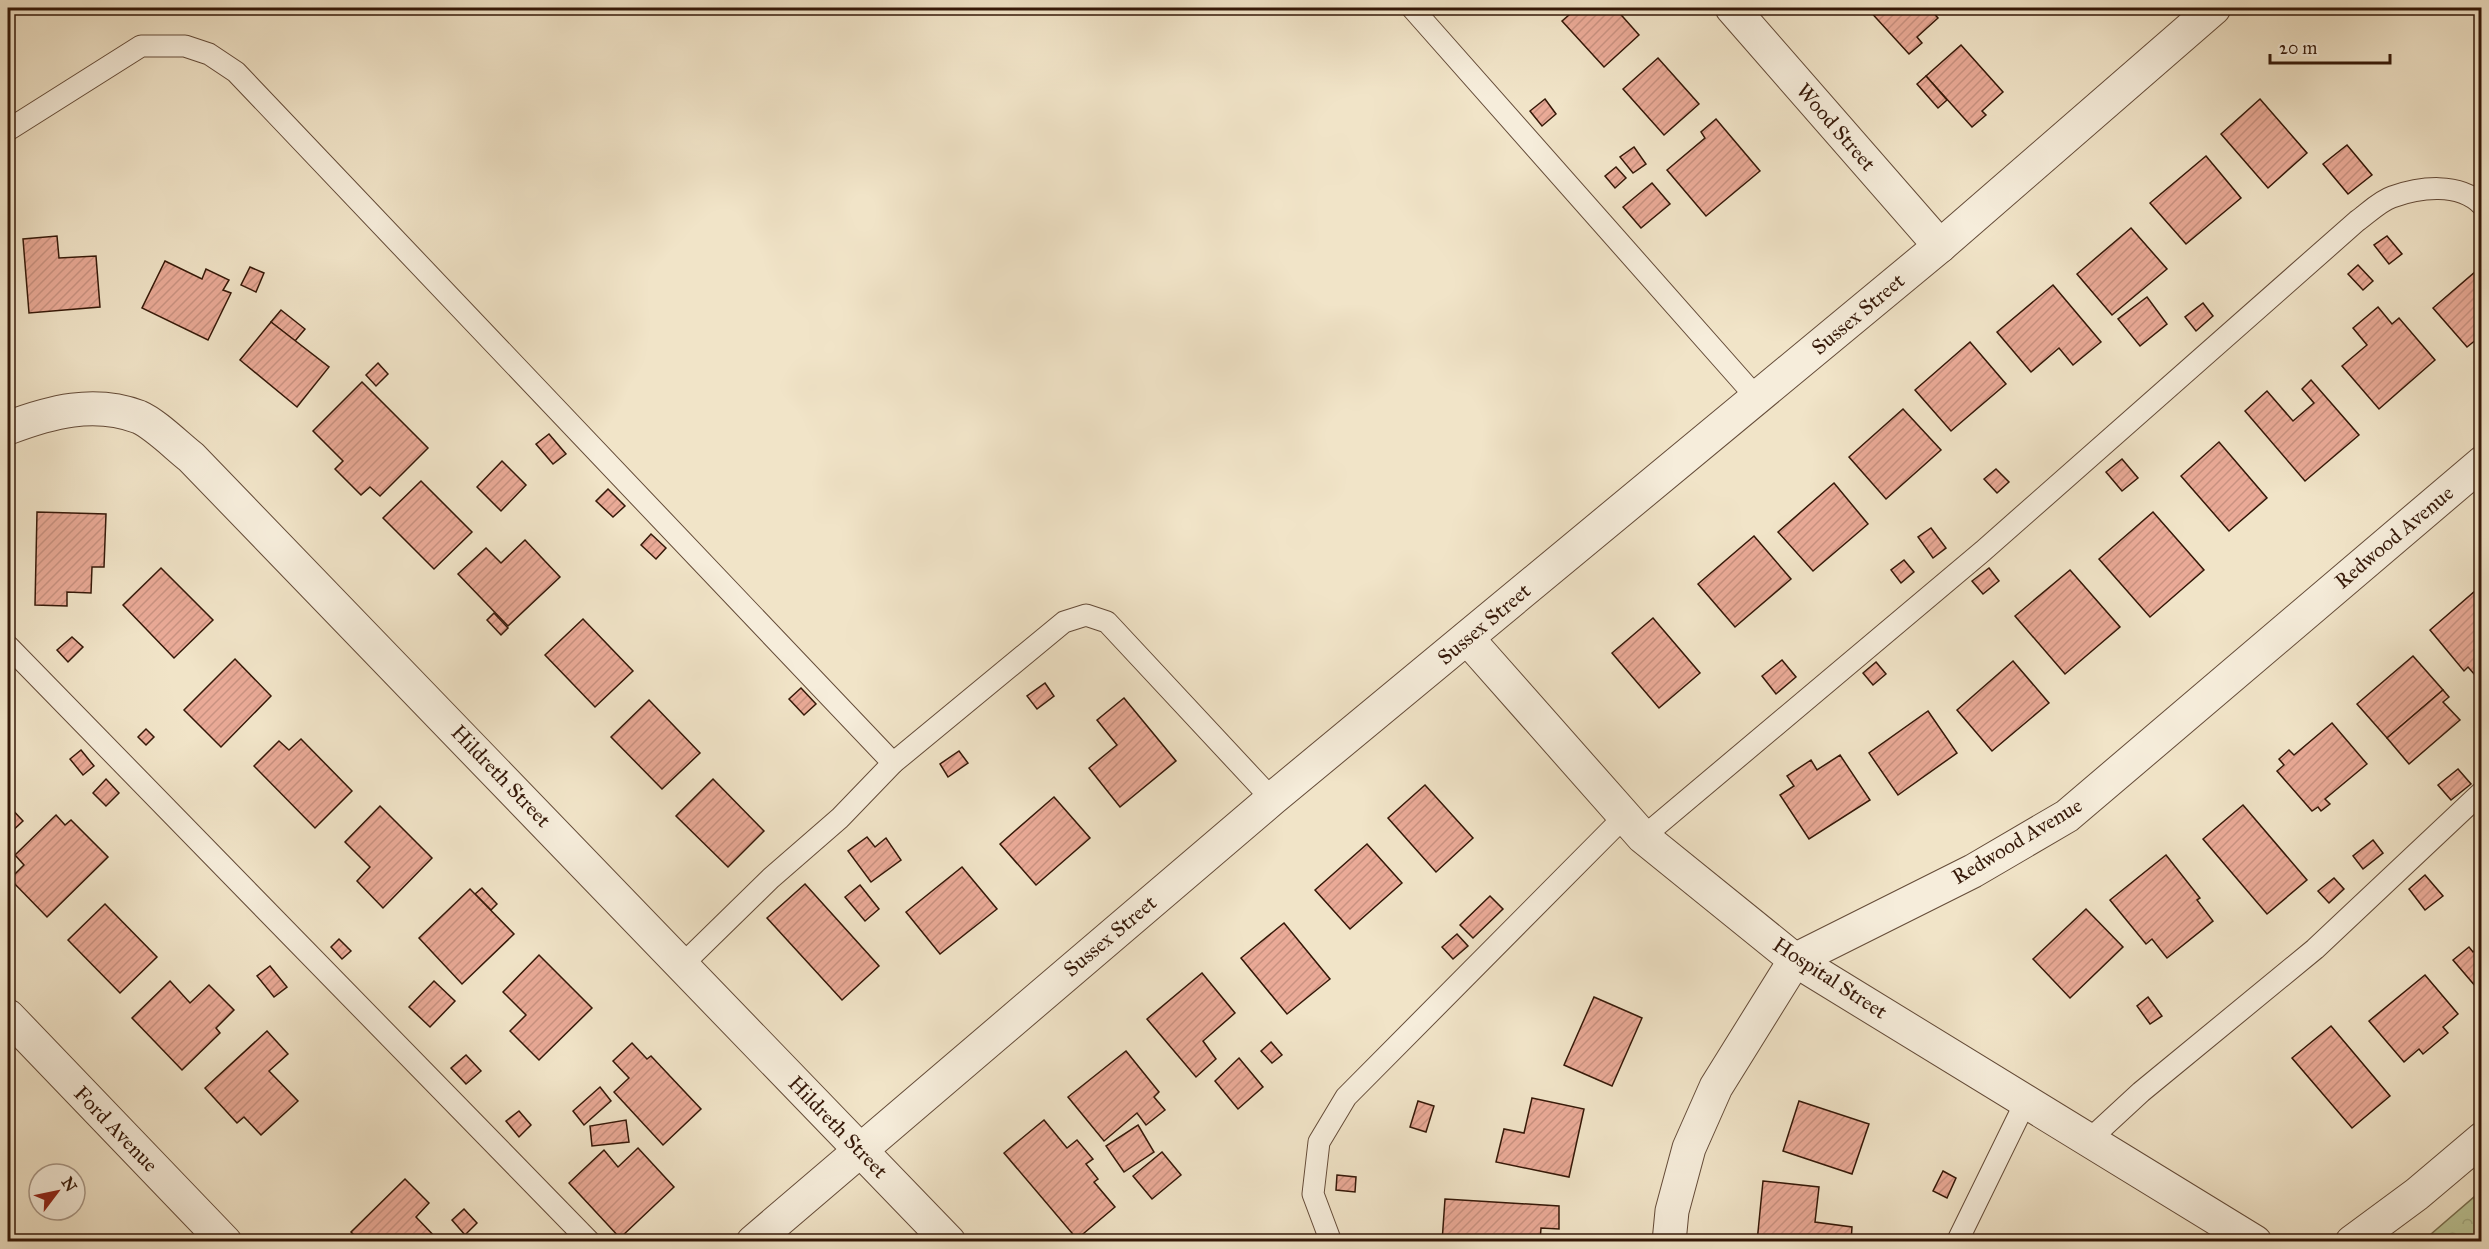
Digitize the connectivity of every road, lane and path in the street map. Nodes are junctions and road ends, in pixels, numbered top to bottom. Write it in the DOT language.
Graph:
graph roads {
  1 [pos="1412,8"];
  2 [pos="1732,8"];
  3 [pos="2213,8"];
  4 [pos="8,130"];
  5 [pos="2481,205"];
  6 [pos="1940,246"];
  7 [pos="1757,398"];
  8 [pos="8,428"];
  9 [pos="2481,463"];
  10 [pos="1467,638"];
  11 [pos="8,646"];
  12 [pos="893,763"];
  13 [pos="2481,792"];
  14 [pos="1272,799"];
  15 [pos="1633,827"];
  16 [pos="1795,960"];
  17 [pos="683,964"];
  18 [pos="8,1016"];
  19 [pos="2026,1101"];
  20 [pos="2481,1139"];
  21 [pos="2089,1140"];
  22 [pos="858,1150"];
  23 [pos="225,1242"];
  24 [pos="590,1242"];
  25 [pos="753,1242"];
  26 [pos="949,1242"];
  27 [pos="1331,1242"];
  28 [pos="1669,1242"];
  29 [pos="1957,1242"];
  30 [pos="2255,1242"];
  31 [pos="2352,1242"];
  1 -- 7 [label="lane"];
  2 -- 6 [label="street, Wood Street"];
  3 -- 6 [label="street, Sussex Street"];
  4 -- 12 [label="lane"];
  5 -- 15 [label="lane"];
  6 -- 7 [label="street, Sussex Street"];
  7 -- 10 [label="street, Sussex Street"];
  8 -- 17 [label="street, Hildreth Street"];
  9 -- 16 [label="street, Redwood Avenue"];
  10 -- 14 [label="street, Sussex Street"];
  10 -- 15 [label="street, Hospital Street"];
  11 -- 24 [label="lane"];
  12 -- 14 [label="lane"];
  12 -- 17 [label="lane"];
  13 -- 21 [label="lane"];
  14 -- 22 [label="street, Sussex Street"];
  15 -- 16 [label="street, Hospital Street"];
  15 -- 27 [label="lane"];
  16 -- 19 [label="street, Hospital Street"];
  16 -- 28 [label="street"];
  17 -- 22 [label="street, Hildreth Street"];
  18 -- 23 [label="street, Ford Avenue"];
  19 -- 21 [label="street, Hospital Street"];
  19 -- 29 [label="lane"];
  20 -- 31 [label="street"];
  21 -- 30 [label="street, Hospital Street"];
  22 -- 25 [label="street, Sussex Street"];
  22 -- 26 [label="street, Hildreth Street"];
}
